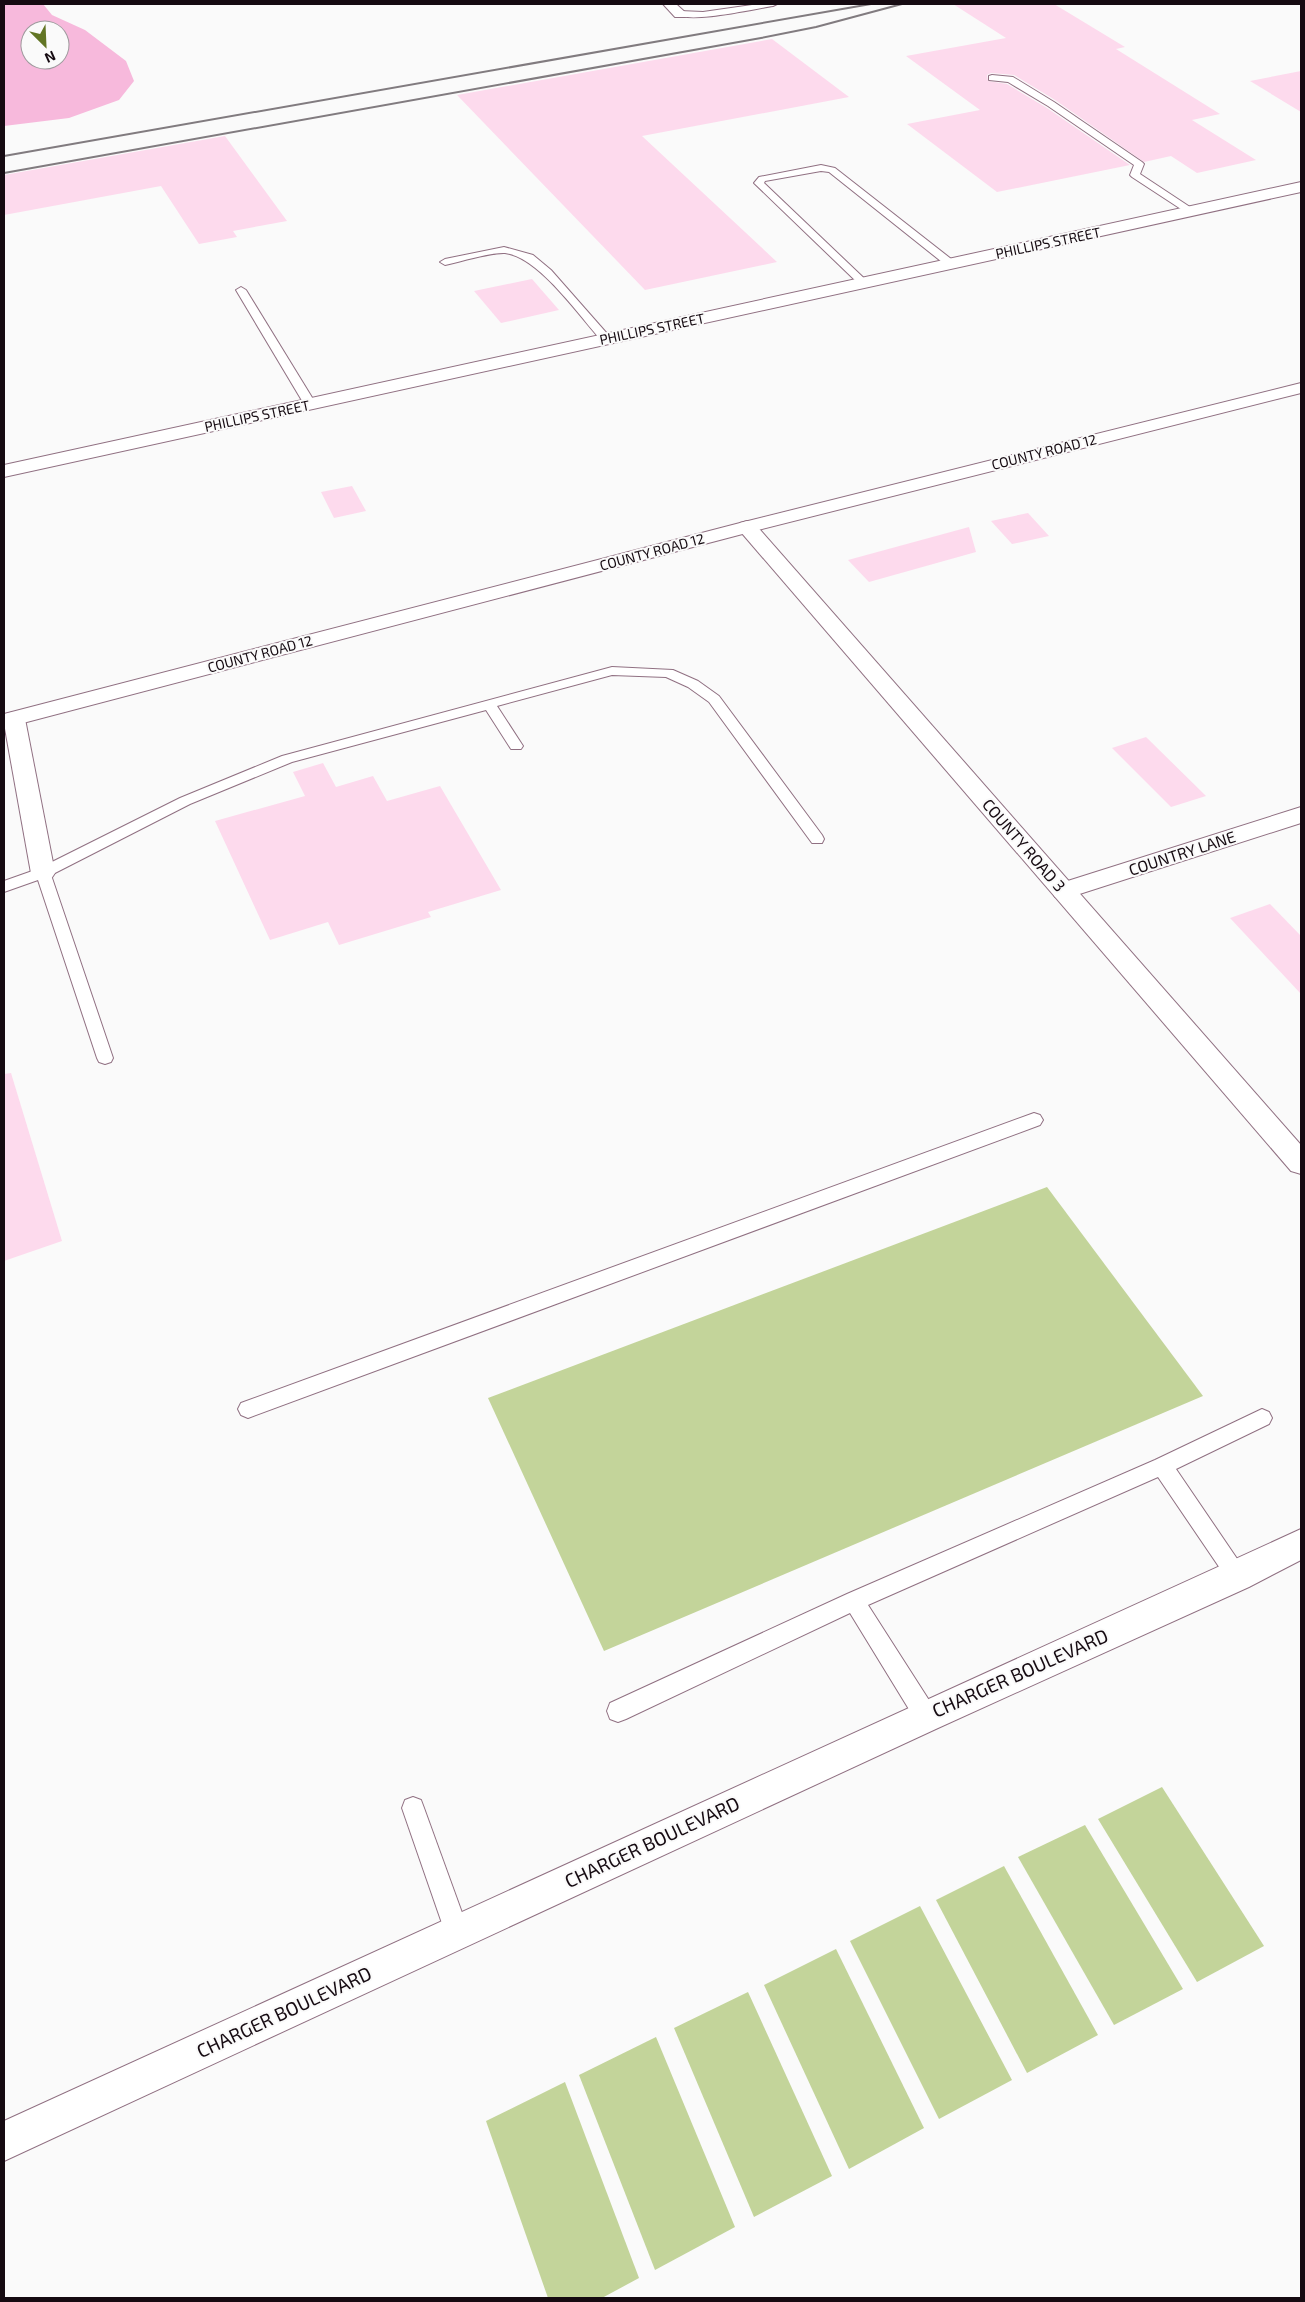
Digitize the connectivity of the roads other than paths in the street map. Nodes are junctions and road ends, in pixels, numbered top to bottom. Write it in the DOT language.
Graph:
graph roads {
  1 [pos="669,4"];
  2 [pos="773,4"];
  3 [pos="680,14"];
  4 [pos="992,78"];
  5 [pos="1301,187"];
  6 [pos="1191,211"];
  7 [pos="445,262"];
  8 [pos="951,264"];
  9 [pos="864,283"];
  10 [pos="242,290"];
  11 [pos="606,339"];
  12 [pos="1301,388"];
  13 [pos="310,404"];
  14 [pos="4,471"];
  15 [pos="747,527"];
  16 [pos="489,704"];
  17 [pos="9,720"];
  18 [pos="516,746"];
  19 [pos="1301,815"];
  20 [pos="816,839"];
  21 [pos="43,873"];
  22 [pos="4,887"];
  23 [pos="1064,891"];
  24 [pos="105,1058"];
  25 [pos="1034,1120"];
  26 [pos="1301,1163"];
  27 [pos="248,1409"];
  28 [pos="1262,1418"];
  29 [pos="1162,1466"];
  30 [pos="1301,1544"];
  31 [pos="1237,1576"];
  32 [pos="854,1601"];
  33 [pos="618,1711"];
  34 [pos="926,1716"];
  35 [pos="414,1808"];
  36 [pos="457,1932"];
  37 [pos="4,2141"];
  1 -- 3 [label="street"];
  2 -- 3 [label="lane"];
  4 -- 6 [label="lane"];
  5 -- 6 [label="street, PHILLIPS STREET"];
  6 -- 8 [label="street, PHILLIPS STREET"];
  7 -- 11 [label="lane"];
  8 -- 9 [label="street, PHILLIPS STREET"];
  8 -- 9 [label="lane"];
  9 -- 11 [label="street, PHILLIPS STREET"];
  10 -- 13 [label="lane"];
  11 -- 13 [label="street, PHILLIPS STREET"];
  12 -- 15 [label="street, COUNTY ROAD 12"];
  13 -- 14 [label="street, PHILLIPS STREET"];
  15 -- 17 [label="street, COUNTY ROAD 12"];
  15 -- 23 [label="street, COUNTY ROAD 3"];
  16 -- 18 [label="lane"];
  16 -- 20 [label="lane"];
  16 -- 21 [label="lane"];
  17 -- 21 [label="street"];
  19 -- 23 [label="street, COUNTRY LANE"];
  21 -- 22 [label="lane"];
  21 -- 24 [label="lane"];
  23 -- 26 [label="street, COUNTY ROAD 3"];
  25 -- 27 [label="lane"];
  28 -- 29 [label="lane"];
  29 -- 31 [label="lane"];
  29 -- 32 [label="lane"];
  30 -- 31 [label="street, CHARGER BOULEVARD"];
  31 -- 34 [label="street, CHARGER BOULEVARD"];
  32 -- 33 [label="lane"];
  32 -- 34 [label="lane"];
  34 -- 36 [label="street, CHARGER BOULEVARD"];
  35 -- 36 [label="lane"];
  36 -- 37 [label="street, CHARGER BOULEVARD"];
}
